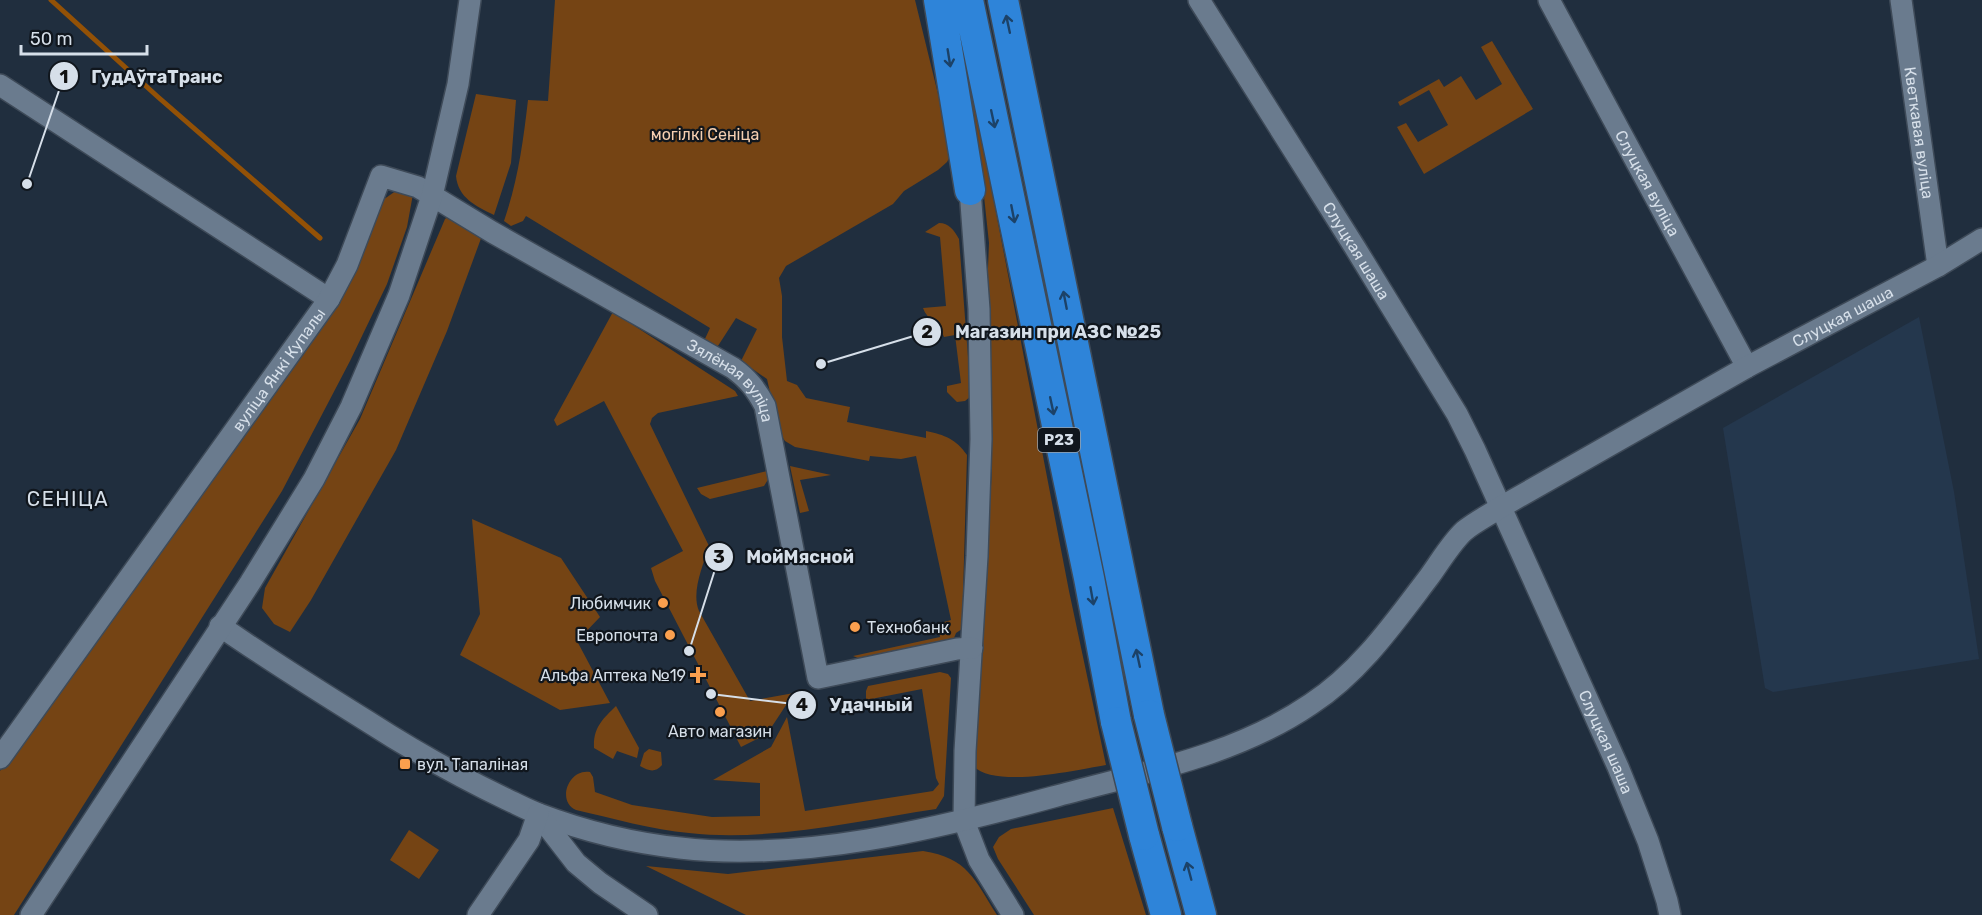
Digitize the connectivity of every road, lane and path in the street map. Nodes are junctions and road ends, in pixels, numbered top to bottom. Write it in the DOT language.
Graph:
graph roads {
  1 [pos="470,0"];
  2 [pos="939,0"];
  3 [pos="968,0"];
  4 [pos="1003,0"];
  5 [pos="1199,0"];
  6 [pos="1549,0"];
  7 [pos="1901,0"];
  8 [pos="0,85"];
  9 [pos="970,190"];
  10 [pos="432,196"];
  11 [pos="1980,248"];
  12 [pos="1938,266"];
  13 [pos="329,299"];
  14 [pos="1748,367"];
  15 [pos="1501,507"];
  16 [pos="220,626"];
  17 [pos="972,648"];
  18 [pos="0,758"];
  19 [pos="538,814"];
  20 [pos="964,821"];
  21 [pos="31,915"];
  22 [pos="478,915"];
  23 [pos="647,915"];
  24 [pos="1013,915"];
  25 [pos="1166,915"];
  26 [pos="1201,915"];
  27 [pos="1670,915"];
  1 -- 10 [label="street"];
  2 -- 9 [label="highway, one-way"];
  3 -- 25 [label="highway, Р23, one-way, bridge"];
  26 -- 4 [label="highway, Р23, one-way, bridge"];
  5 -- 15 [label="street, Слуцкая шаша"];
  6 -- 14 [label="street, Слуцкая вуліца"];
  7 -- 12 [label="street, Кветкавая вуліца"];
  8 -- 13 [label="street, вуліца Янкі Купалы"];
  9 -- 17 [label="street"];
  10 -- 13 [label="street"];
  10 -- 16 [label="street"];
  10 -- 17 [label="street, Зялёная вуліца"];
  11 -- 12 [label="street, Слуцкая шаша"];
  12 -- 14 [label="street, Слуцкая шаша"];
  13 -- 18 [label="street, вуліца Янкі Купалы"];
  14 -- 15 [label="street, Слуцкая шаша"];
  15 -- 20 [label="street"];
  15 -- 27 [label="street, Слуцкая шаша"];
  16 -- 19 [label="street"];
  16 -- 21 [label="street"];
  17 -- 20 [label="street"];
  19 -- 20 [label="street"];
  19 -- 22 [label="street"];
  19 -- 23 [label="street"];
  20 -- 24 [label="street"];
}
